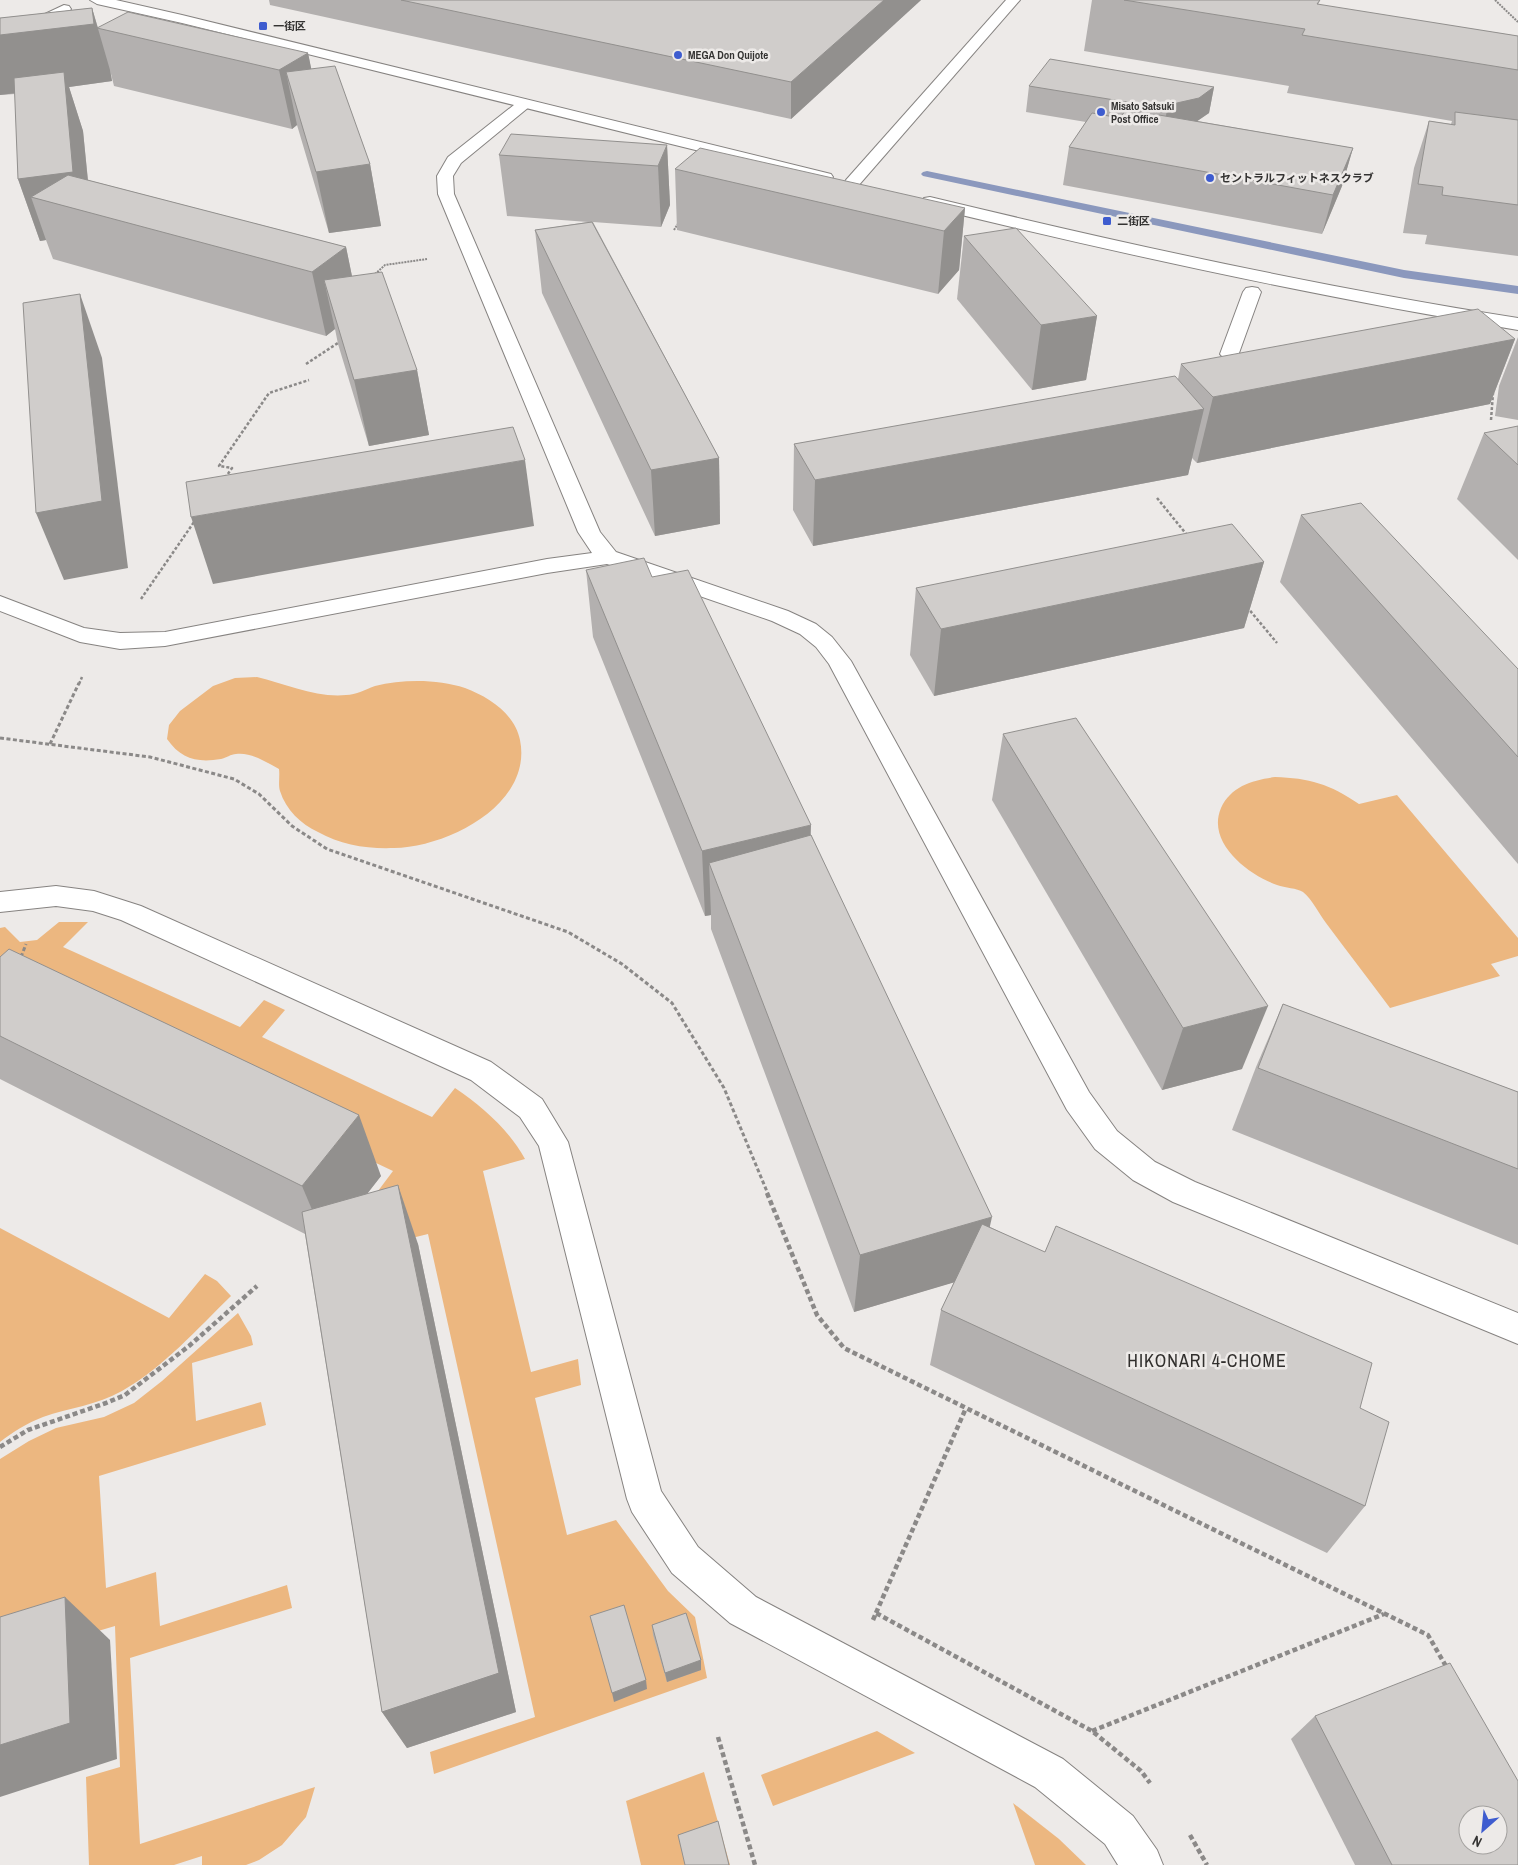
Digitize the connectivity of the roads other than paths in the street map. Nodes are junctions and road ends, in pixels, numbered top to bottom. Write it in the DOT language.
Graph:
graph roads {
  1 [pos="97,0"];
  2 [pos="1013,0"];
  3 [pos="64,9"];
  4 [pos="0,40"];
  5 [pos="524,104"];
  6 [pos="852,183"];
  7 [pos="871,188"];
  8 [pos="918,199"];
  9 [pos="1252,292"];
  10 [pos="1518,324"];
  11 [pos="1268,393"];
  12 [pos="608,557"];
  13 [pos="0,603"];
  14 [pos="0,902"];
  15 [pos="1518,1329"];
  16 [pos="1142,1865"];
  1 -- 5 [label="street"];
  2 -- 6 [label="street"];
  3 -- 4 [label="street"];
  5 -- 6 [label="street"];
  5 -- 12 [label="street"];
  6 -- 7 [label="street"];
  8 -- 10 [label="street"];
  9 -- 11 [label="street"];
  12 -- 13 [label="street"];
  12 -- 15 [label="street"];
  14 -- 16 [label="street"];
}
